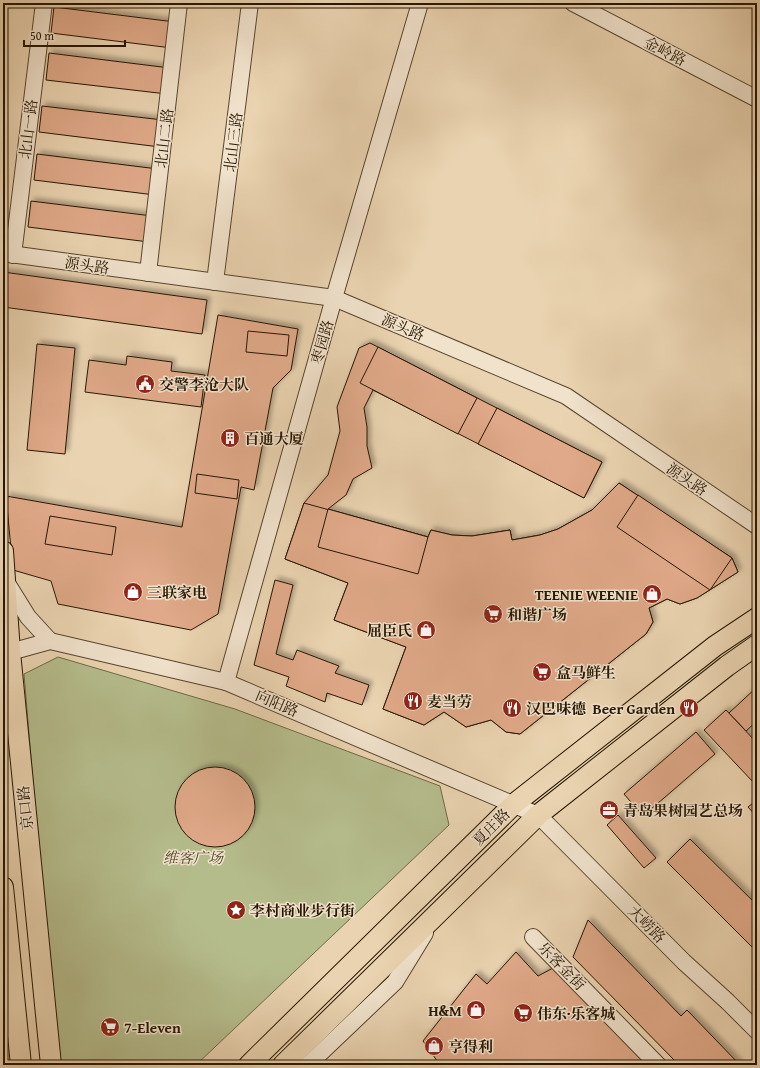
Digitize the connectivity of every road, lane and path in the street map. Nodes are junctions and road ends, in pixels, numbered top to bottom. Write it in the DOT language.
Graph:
graph roads {
  1 [pos="44,3"];
  2 [pos="180,3"];
  3 [pos="250,3"];
  4 [pos="420,3"];
  5 [pos="573,3"];
  6 [pos="756,97"];
  7 [pos="8,254"];
  8 [pos="148,273"];
  9 [pos="215,282"];
  10 [pos="334,298"];
  11 [pos="757,526"];
  12 [pos="3,551"];
  13 [pos="5,579"];
  14 [pos="757,618"];
  15 [pos="50,641"];
  16 [pos="757,645"];
  17 [pos="6,653"];
  18 [pos="226,682"];
  19 [pos="514,804"];
  20 [pos="538,815"];
  21 [pos="3,890"];
  22 [pos="434,917"];
  23 [pos="533,937"];
  24 [pos="757,1031"];
  25 [pos="21,1065"];
  26 [pos="51,1065"];
  27 [pos="249,1065"];
  28 [pos="283,1065"];
  29 [pos="305,1065"];
  30 [pos="658,1065"];
  1 -- 7 [label="street, 北山一路"];
  2 -- 8 [label="street, 北山二路"];
  3 -- 9 [label="street, 北山三路"];
  4 -- 10 [label="street, 枣园路"];
  5 -- 6 [label="street, 金岭路"];
  7 -- 8 [label="street, 源头路"];
  8 -- 9 [label="street, 源头路"];
  9 -- 10 [label="street, 源头路"];
  10 -- 11 [label="street, 源头路"];
  10 -- 18 [label="street, 枣园路"];
  12 -- 13 [label="main road, 京口路"];
  13 -- 15 [label="street"];
  13 -- 17 [label="main road, 京口路"];
  14 -- 19 [label="main road, 夏庄路"];
  15 -- 17 [label="street, 向阳路"];
  15 -- 18 [label="street, 向阳路"];
  16 -- 20 [label="main road, 夏庄路"];
  17 -- 26 [label="main road, 京口路"];
  18 -- 19 [label="street, 向阳路"];
  19 -- 20 [label="street, 向阳路"];
  19 -- 27 [label="main road, 夏庄路"];
  20 -- 22 [label="main road, 夏庄路"];
  20 -- 24 [label="street, 大崂路"];
  21 -- 25 [label="main road"];
  22 -- 28 [label="main road, 夏庄路"];
  22 -- 29 [label="street"];
  23 -- 30 [label="street, 乐客金街"];
}
